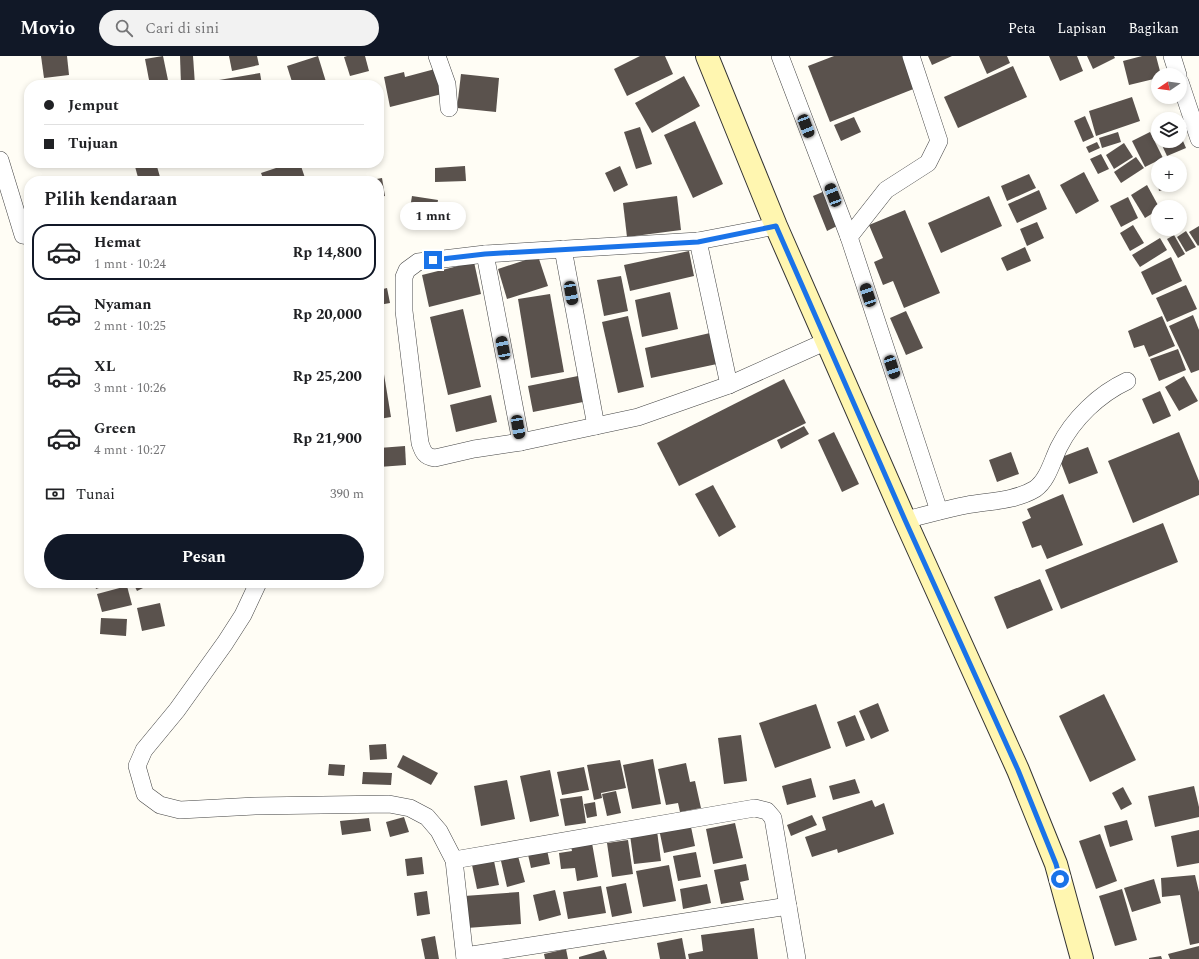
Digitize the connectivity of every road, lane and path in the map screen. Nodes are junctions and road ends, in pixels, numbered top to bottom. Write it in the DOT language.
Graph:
graph roads {
  1 [pos="437,56"];
  2 [pos="707,56"];
  3 [pos="780,56"];
  4 [pos="912,56"];
  5 [pos="1172,56"];
  6 [pos="1176,68"];
  7 [pos="1187,103"];
  8 [pos="449,108"];
  9 [pos="1199,139"];
  10 [pos="0,160"];
  11 [pos="776,226"];
  12 [pos="24,235"];
  13 [pos="849,237"];
  14 [pos="698,242"];
  15 [pos="563,249"];
  16 [pos="485,254"];
  17 [pos="827,341"];
  18 [pos="1128,381"];
  19 [pos="729,385"];
  20 [pos="596,426"];
  21 [pos="521,442"];
  22 [pos="939,511"];
  23 [pos="905,520"];
  24 [pos="256,588"];
  25 [pos="454,860"];
  26 [pos="788,906"];
  27 [pos="465,957"];
  28 [pos="797,959"];
  29 [pos="1082,959"];
  1 -- 8 [label="street"];
  2 -- 11 [label="street"];
  3 -- 13 [label="street"];
  4 -- 13 [label="street"];
  5 -- 6 [label="street"];
  7 -- 9 [label="street"];
  10 -- 12 [label="street"];
  11 -- 14 [label="street"];
  11 -- 17 [label="street"];
  13 -- 22 [label="street"];
  14 -- 15 [label="street"];
  14 -- 19 [label="street"];
  15 -- 16 [label="street"];
  15 -- 20 [label="street"];
  16 -- 21 [label="street"];
  16 -- 21 [label="street"];
  17 -- 19 [label="street"];
  17 -- 23 [label="street"];
  18 -- 22 [label="street"];
  19 -- 20 [label="street"];
  20 -- 21 [label="street"];
  22 -- 23 [label="street"];
  23 -- 29 [label="street"];
  24 -- 25 [label="street"];
  25 -- 26 [label="street"];
  25 -- 27 [label="street"];
  26 -- 27 [label="street"];
  26 -- 28 [label="street"];
}
